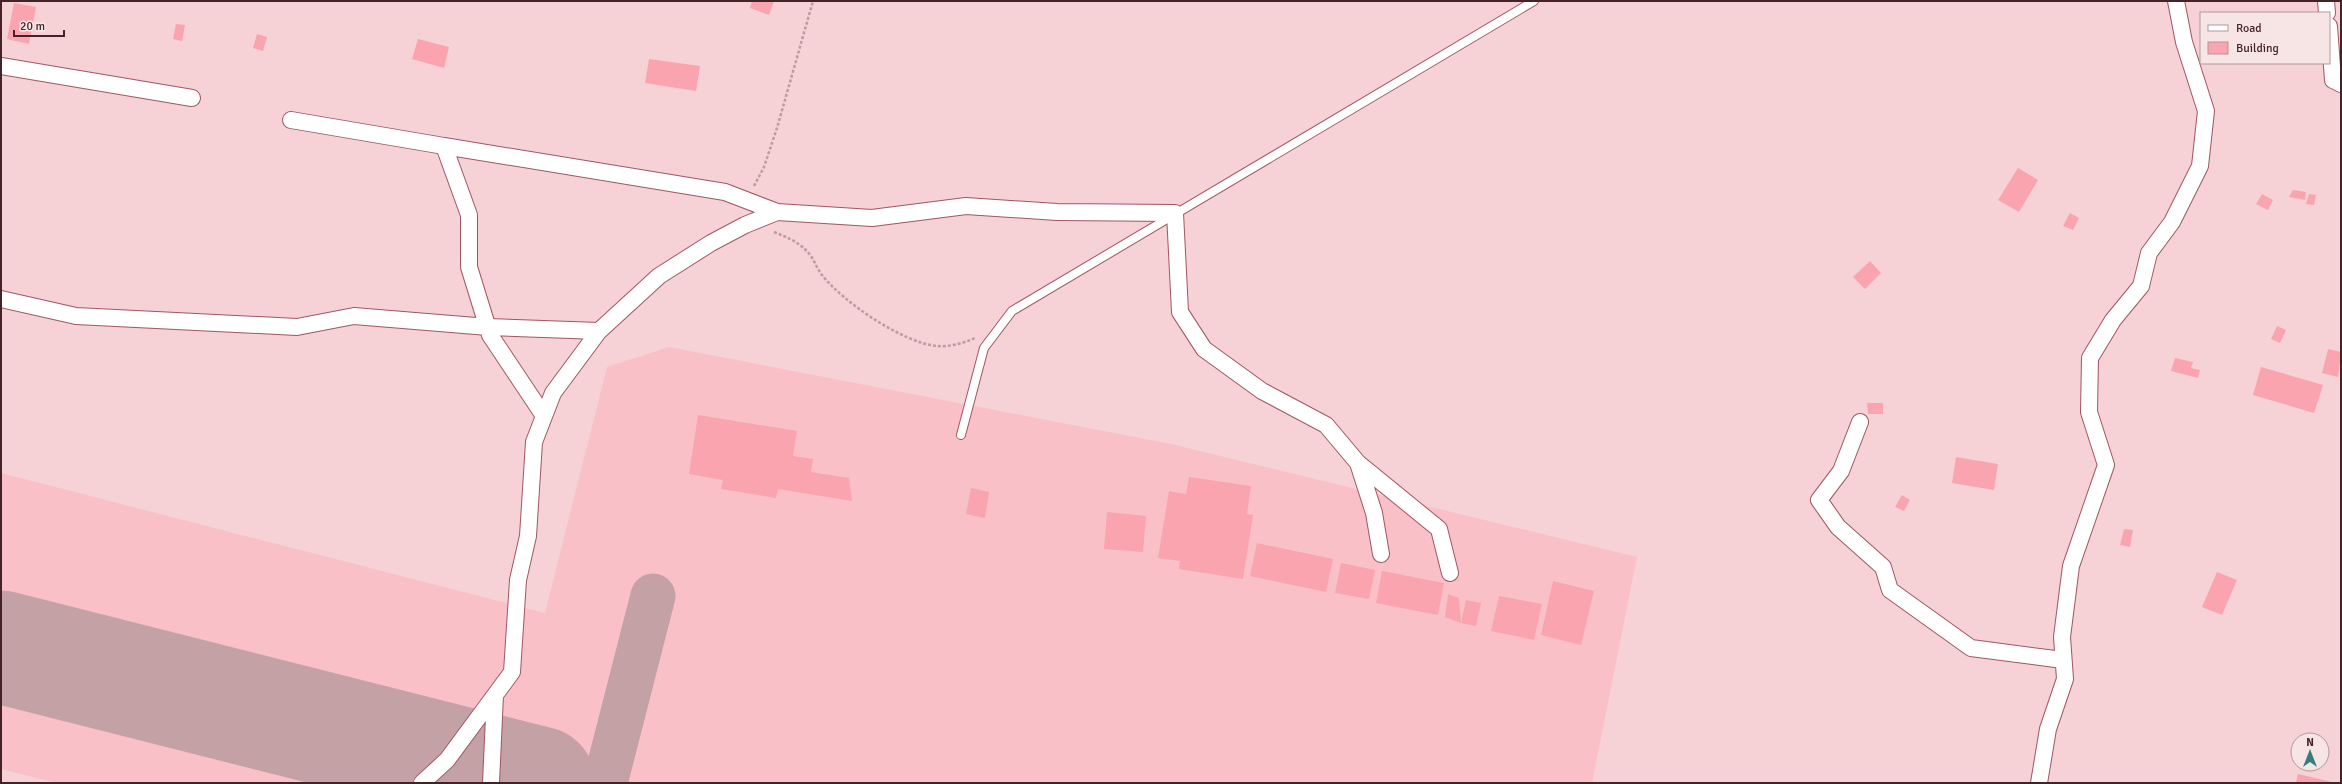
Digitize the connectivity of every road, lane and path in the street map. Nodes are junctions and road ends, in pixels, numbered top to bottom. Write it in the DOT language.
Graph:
graph roads {
  1 [pos="1534,1"];
  2 [pos="2176,1"];
  3 [pos="2326,1"];
  4 [pos="2327,12"];
  5 [pos="2330,40"];
  6 [pos="1,66"];
  7 [pos="2341,84"];
  8 [pos="192,98"];
  9 [pos="291,120"];
  10 [pos="444,146"];
  11 [pos="777,212"];
  12 [pos="1175,213"];
  13 [pos="1,299"];
  14 [pos="488,326"];
  15 [pos="600,331"];
  16 [pos="544,416"];
  17 [pos="1860,422"];
  18 [pos="961,435"];
  19 [pos="1358,463"];
  20 [pos="1381,554"];
  21 [pos="1450,573"];
  22 [pos="2063,660"];
  23 [pos="495,694"];
  24 [pos="422,783"];
  25 [pos="491,783"];
  26 [pos="2039,783"];
  1 -- 12 [label="lane"];
  2 -- 22 [label="street"];
  3 -- 4 [label="street"];
  5 -- 7 [label="street"];
  6 -- 8 [label="street"];
  9 -- 10 [label="street"];
  10 -- 11 [label="street"];
  10 -- 14 [label="street"];
  11 -- 12 [label="street"];
  11 -- 15 [label="street"];
  12 -- 18 [label="lane"];
  12 -- 19 [label="street"];
  13 -- 14 [label="street"];
  14 -- 15 [label="street"];
  14 -- 16 [label="street"];
  15 -- 16 [label="street"];
  16 -- 23 [label="street"];
  17 -- 22 [label="street"];
  19 -- 20 [label="street"];
  19 -- 21 [label="street"];
  22 -- 26 [label="street"];
  23 -- 24 [label="street"];
  23 -- 25 [label="street"];
}
